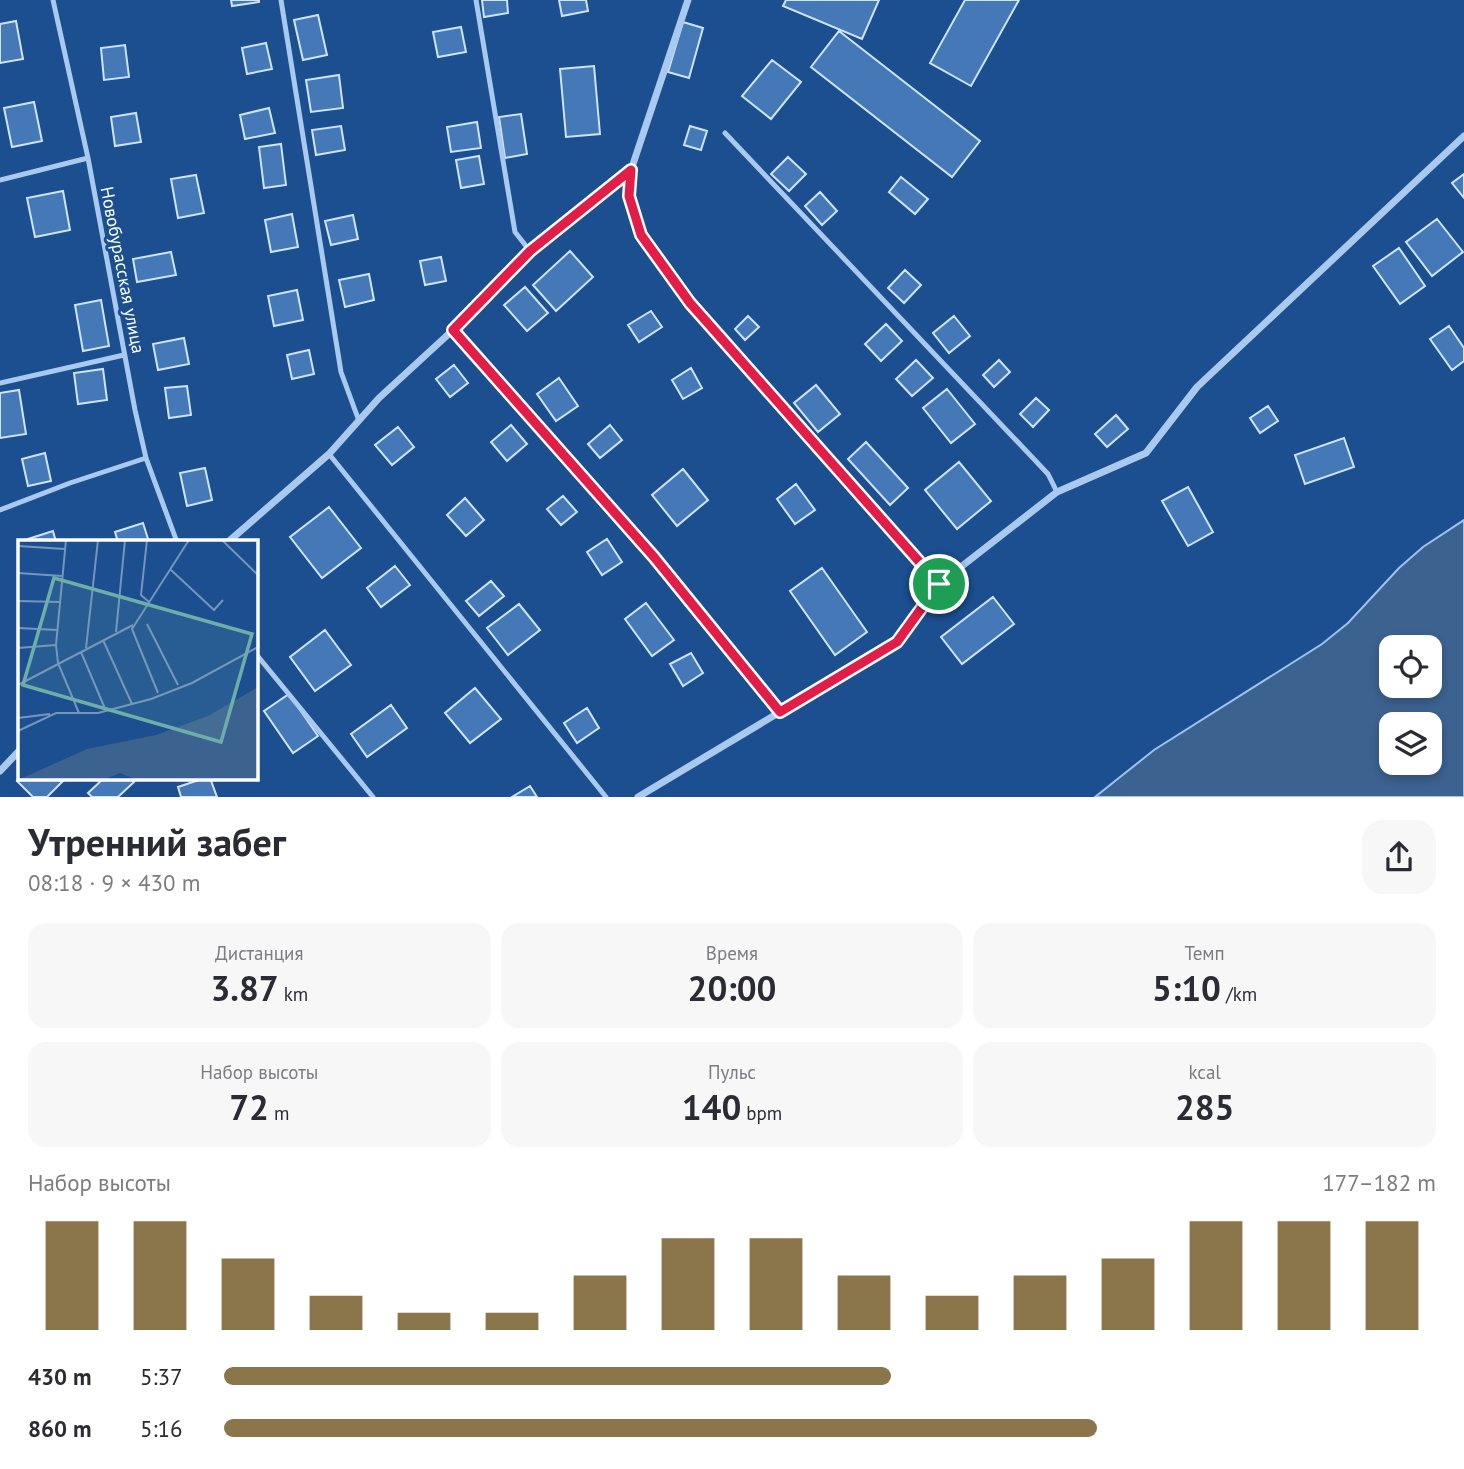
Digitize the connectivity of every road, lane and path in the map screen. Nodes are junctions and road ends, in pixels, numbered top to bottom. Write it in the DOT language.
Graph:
graph roads {
  1 [pos="52,0"];
  2 [pos="281,0"];
  3 [pos="476,0"];
  4 [pos="688,0"];
  5 [pos="725,133"];
  6 [pos="1464,136"];
  7 [pos="88,158"];
  8 [pos="631,170"];
  9 [pos="0,180"];
  10 [pos="530,251"];
  11 [pos="453,330"];
  12 [pos="124,355"];
  13 [pos="0,383"];
  14 [pos="359,421"];
  15 [pos="329,454"];
  16 [pos="146,458"];
  17 [pos="1057,492"];
  18 [pos="0,510"];
  19 [pos="177,540"];
  20 [pos="229,540"];
  21 [pos="939,584"];
  22 [pos="257,655"];
  23 [pos="780,712"];
  24 [pos="18,752"];
  25 [pos="0,771"];
  26 [pos="373,797"];
  27 [pos="606,797"];
  28 [pos="638,797"];
  1 -- 7 [label="lane, Новобурасская улица"];
  2 -- 14 [label="lane"];
  3 -- 10 [label="lane"];
  4 -- 8 [label="street"];
  5 -- 17 [label="lane"];
  6 -- 17 [label="street"];
  7 -- 9 [label="lane"];
  7 -- 12 [label="lane, Новобурасская улица"];
  8 -- 10 [label="street"];
  8 -- 21 [label="street"];
  10 -- 11 [label="street"];
  11 -- 14 [label="street"];
  11 -- 23 [label="lane"];
  12 -- 13 [label="lane"];
  12 -- 16 [label="lane, Новобурасская улица"];
  14 -- 15 [label="street"];
  15 -- 20 [label="street"];
  15 -- 27 [label="lane"];
  16 -- 18 [label="lane"];
  16 -- 19 [label="lane, Новобурасская улица"];
  17 -- 21 [label="street"];
  21 -- 23 [label="street"];
  22 -- 26 [label="lane"];
  23 -- 28 [label="street"];
  24 -- 25 [label="street"];
}
